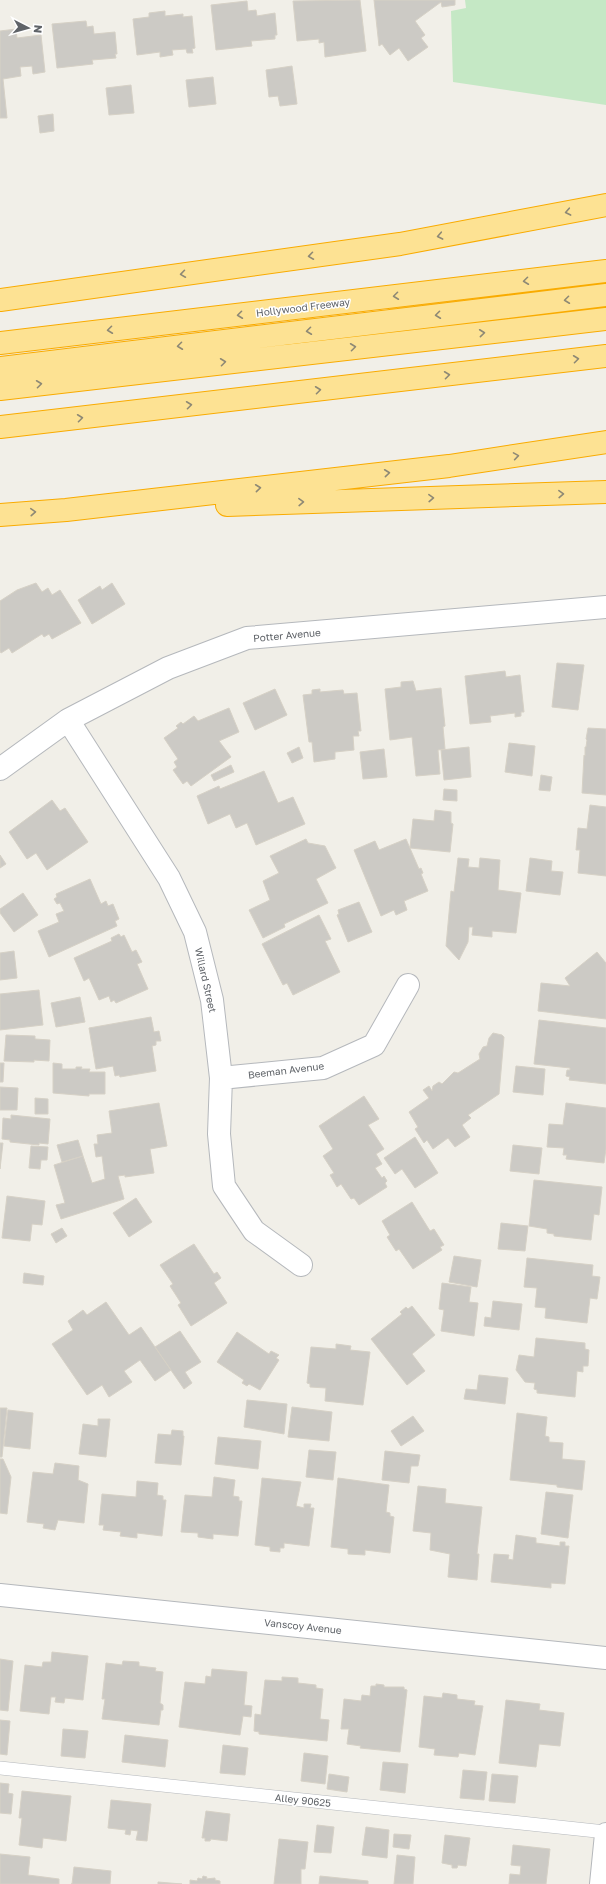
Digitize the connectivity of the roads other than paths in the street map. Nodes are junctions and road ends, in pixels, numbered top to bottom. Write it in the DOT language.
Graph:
graph roads {
  1 [pos="606,205"];
  2 [pos="606,272"];
  3 [pos="606,295"];
  4 [pos="0,300"];
  5 [pos="606,319"];
  6 [pos="0,343"];
  7 [pos="606,356"];
  8 [pos="0,368"];
  9 [pos="0,389"];
  10 [pos="0,427"];
  11 [pos="606,442"];
  12 [pos="606,492"];
  13 [pos="66,510"];
  14 [pos="0,515"];
  15 [pos="606,607"];
  16 [pos="68,720"];
  17 [pos="0,769"];
  18 [pos="408,985"];
  19 [pos="221,1078"];
  20 [pos="301,1265"];
  21 [pos="0,1594"];
  22 [pos="606,1658"];
  23 [pos="0,1768"];
  24 [pos="606,1833"];
  25 [pos="601,1884"];
  1 -- 4 [label="highway, one-way"];
  2 -- 6 [label="highway, Hollywood Freeway, one-way"];
  3 -- 8 [label="highway, one-way"];
  9 -- 5 [label="highway, one-way"];
  10 -- 7 [label="highway, one-way"];
  13 -- 11 [label="highway, one-way"];
  13 -- 12 [label="highway, one-way"];
  14 -- 13 [label="highway, one-way"];
  15 -- 16 [label="street, Potter Avenue"];
  16 -- 17 [label="street, Potter Avenue"];
  16 -- 19 [label="street, Willard Street"];
  18 -- 19 [label="street, Beeman Avenue"];
  19 -- 20 [label="street, Willard Street"];
  21 -- 22 [label="street, Vanscoy Avenue"];
  23 -- 24 [label="lane, Alley 90625"];
  24 -- 25 [label="street"];
}
